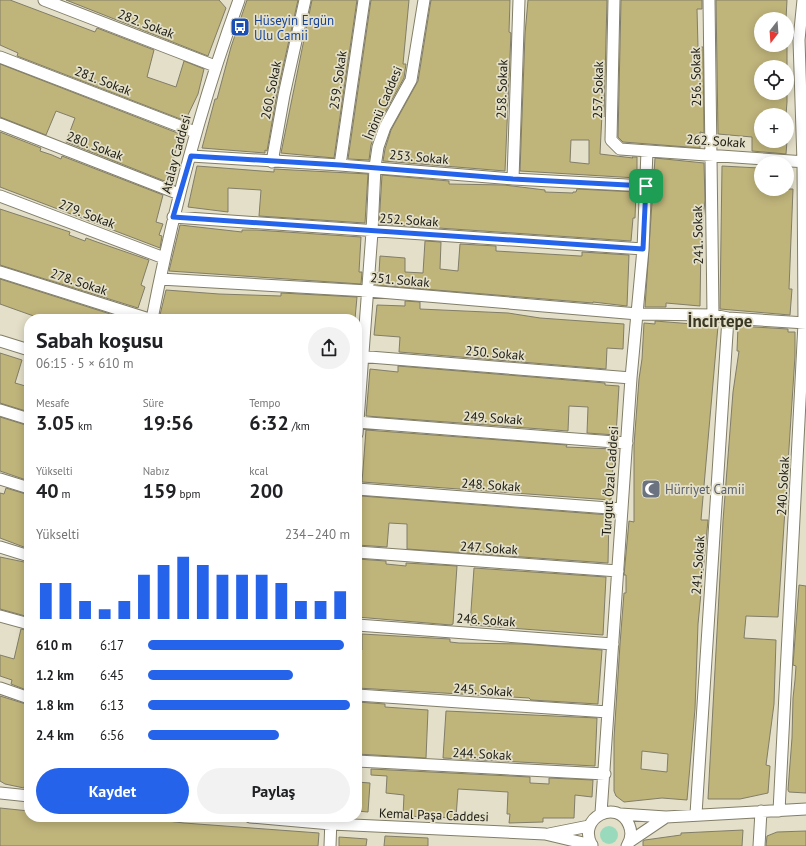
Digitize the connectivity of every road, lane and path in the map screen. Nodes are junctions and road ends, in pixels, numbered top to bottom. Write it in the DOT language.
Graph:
graph roads {
  1 [pos="44,0"];
  2 [pos="305,0"];
  3 [pos="364,0"];
  4 [pos="424,0"];
  5 [pos="519,0"];
  6 [pos="614,0"];
  7 [pos="709,0"];
  8 [pos="804,0"];
  9 [pos="235,1"];
  10 [pos="0,57"];
  11 [pos="215,66"];
  12 [pos="0,124"];
  13 [pos="195,132"];
  14 [pos="647,151"];
  15 [pos="712,154"];
  16 [pos="191,156"];
  17 [pos="272,162"];
  18 [pos="804,162"];
  19 [pos="340,165"];
  20 [pos="375,167"];
  21 [pos="513,179"];
  22 [pos="646,186"];
  23 [pos="179,194"];
  24 [pos="0,196"];
  25 [pos="173,217"];
  26 [pos="372,232"];
  27 [pos="643,249"];
  28 [pos="164,258"];
  29 [pos="0,272"];
  30 [pos="160,279"];
  31 [pos="368,291"];
  32 [pos="133,314"];
  33 [pos="153,314"];
  34 [pos="638,314"];
  35 [pos="713,316"];
  36 [pos="728,318"];
  37 [pos="805,323"];
  38 [pos="362,340"];
  39 [pos="0,341"];
  40 [pos="24,348"];
  41 [pos="362,356"];
  42 [pos="631,378"];
  43 [pos="0,410"];
  44 [pos="24,417"];
  45 [pos="362,426"];
  46 [pos="803,430"];
  47 [pos="627,443"];
  48 [pos="0,479"];
  49 [pos="24,486"];
  50 [pos="362,489"];
  51 [pos="622,509"];
  52 [pos="0,547"];
  53 [pos="362,552"];
  54 [pos="24,554"];
  55 [pos="618,571"];
  56 [pos="0,616"];
  57 [pos="24,623"];
  58 [pos="362,625"];
  59 [pos="613,644"];
  60 [pos="0,688"];
  61 [pos="362,695"];
  62 [pos="24,696"];
  63 [pos="608,712"];
  64 [pos="362,762"];
  65 [pos="605,774"];
  66 [pos="0,793"];
  67 [pos="24,795"];
  68 [pos="806,809"];
  69 [pos="761,811"];
  70 [pos="779,811"];
  71 [pos="601,813"];
  72 [pos="620,814"];
  73 [pos="696,814"];
  74 [pos="666,817"];
  75 [pos="331,822"];
  76 [pos="347,822"];
  77 [pos="589,826"];
  78 [pos="545,834"];
  79 [pos="628,844"];
  80 [pos="330,846"];
  81 [pos="592,846"];
  82 [pos="759,846"];
  1 -- 11 [label="street, 282. Sokak"];
  2 -- 17 [label="street, 260. Sokak"];
  3 -- 19 [label="street, 259. Sokak"];
  4 -- 20 [label="street, İnönü Caddesi"];
  5 -- 21 [label="street, 258. Sokak"];
  6 -- 14 [label="street, 257. Sokak"];
  7 -- 15 [label="street, 256. Sokak"];
  8 -- 18 [label="street, 240. Sokak"];
  9 -- 11 [label="street, Atalay Caddesi"];
  10 -- 13 [label="street, 281. Sokak"];
  11 -- 13 [label="street, Atalay Caddesi"];
  12 -- 23 [label="street, 280. Sokak"];
  13 -- 16 [label="street, Atalay Caddesi"];
  14 -- 15 [label="street, 262. Sokak"];
  14 -- 22 [label="street, Turgut Özal Caddesi"];
  15 -- 18 [label="street, 262. Sokak"];
  15 -- 35 [label="street, 241. Sokak"];
  16 -- 17 [label="street, 253. Sokak"];
  16 -- 23 [label="street, Atalay Caddesi"];
  17 -- 19 [label="street, 253. Sokak"];
  18 -- 37 [label="street, 240. Sokak"];
  19 -- 20 [label="street, 253. Sokak"];
  20 -- 21 [label="street, 253. Sokak"];
  20 -- 26 [label="street, İnönü Caddesi"];
  21 -- 22 [label="street, 253. Sokak"];
  22 -- 27 [label="street, Turgut Özal Caddesi"];
  23 -- 25 [label="street, Atalay Caddesi"];
  24 -- 28 [label="street, 279. Sokak"];
  25 -- 26 [label="street, 252. Sokak"];
  25 -- 28 [label="street, Atalay Caddesi"];
  26 -- 27 [label="street, 252. Sokak"];
  26 -- 31 [label="street, İnönü Caddesi"];
  27 -- 34 [label="street, Turgut Özal Caddesi"];
  28 -- 30 [label="street, Atalay Caddesi"];
  29 -- 32 [label="street, 278. Sokak"];
  30 -- 31 [label="street, 251. Sokak"];
  30 -- 33 [label="street, Atalay Caddesi"];
  31 -- 34 [label="street, 251. Sokak"];
  31 -- 38 [label="street, İnönü Caddesi"];
  34 -- 35 [label="street, 251. Sokak"];
  34 -- 42 [label="street, Turgut Özal Caddesi"];
  35 -- 36 [label="street, 251. Sokak"];
  36 -- 37 [label="street, 251. Sokak"];
  36 -- 73 [label="street, 241. Sokak"];
  37 -- 46 [label="street, 240. Sokak"];
  39 -- 40 [label="street"];
  41 -- 42 [label="street, 250. Sokak"];
  42 -- 47 [label="street, Turgut Özal Caddesi"];
  43 -- 44 [label="street"];
  45 -- 47 [label="street, 249. Sokak"];
  46 -- 70 [label="street, 240. Sokak"];
  47 -- 51 [label="street, Turgut Özal Caddesi"];
  48 -- 49 [label="street"];
  50 -- 51 [label="street, 248. Sokak"];
  51 -- 55 [label="street, Turgut Özal Caddesi"];
  52 -- 54 [label="street"];
  53 -- 55 [label="street, 247. Sokak"];
  55 -- 59 [label="street, Turgut Özal Caddesi"];
  56 -- 57 [label="street"];
  58 -- 59 [label="street, 246. Sokak"];
  59 -- 63 [label="street, Turgut Özal Caddesi"];
  60 -- 62 [label="street"];
  61 -- 63 [label="street, 245. Sokak"];
  63 -- 65 [label="street, Turgut Özal Caddesi"];
  64 -- 65 [label="street, 244. Sokak"];
  65 -- 71 [label="street, Turgut Özal Caddesi"];
  66 -- 67 [label="street"];
  68 -- 70 [label="street"];
  69 -- 70 [label="street"];
  69 -- 73 [label="street"];
  69 -- 82 [label="street"];
  71 -- 72 [label="street"];
  71 -- 77 [label="street"];
  72 -- 74 [label="street"];
  72 -- 79 [label="street"];
  73 -- 74 [label="street"];
  74 -- 79 [label="street"];
  75 -- 80 [label="street"];
  76 -- 78 [label="street, Kemal Paşa Caddesi"];
  77 -- 78 [label="street, Kemal Paşa Caddesi"];
  77 -- 81 [label="street"];
  78 -- 81 [label="street, Kemal Paşa Caddesi"];
}
